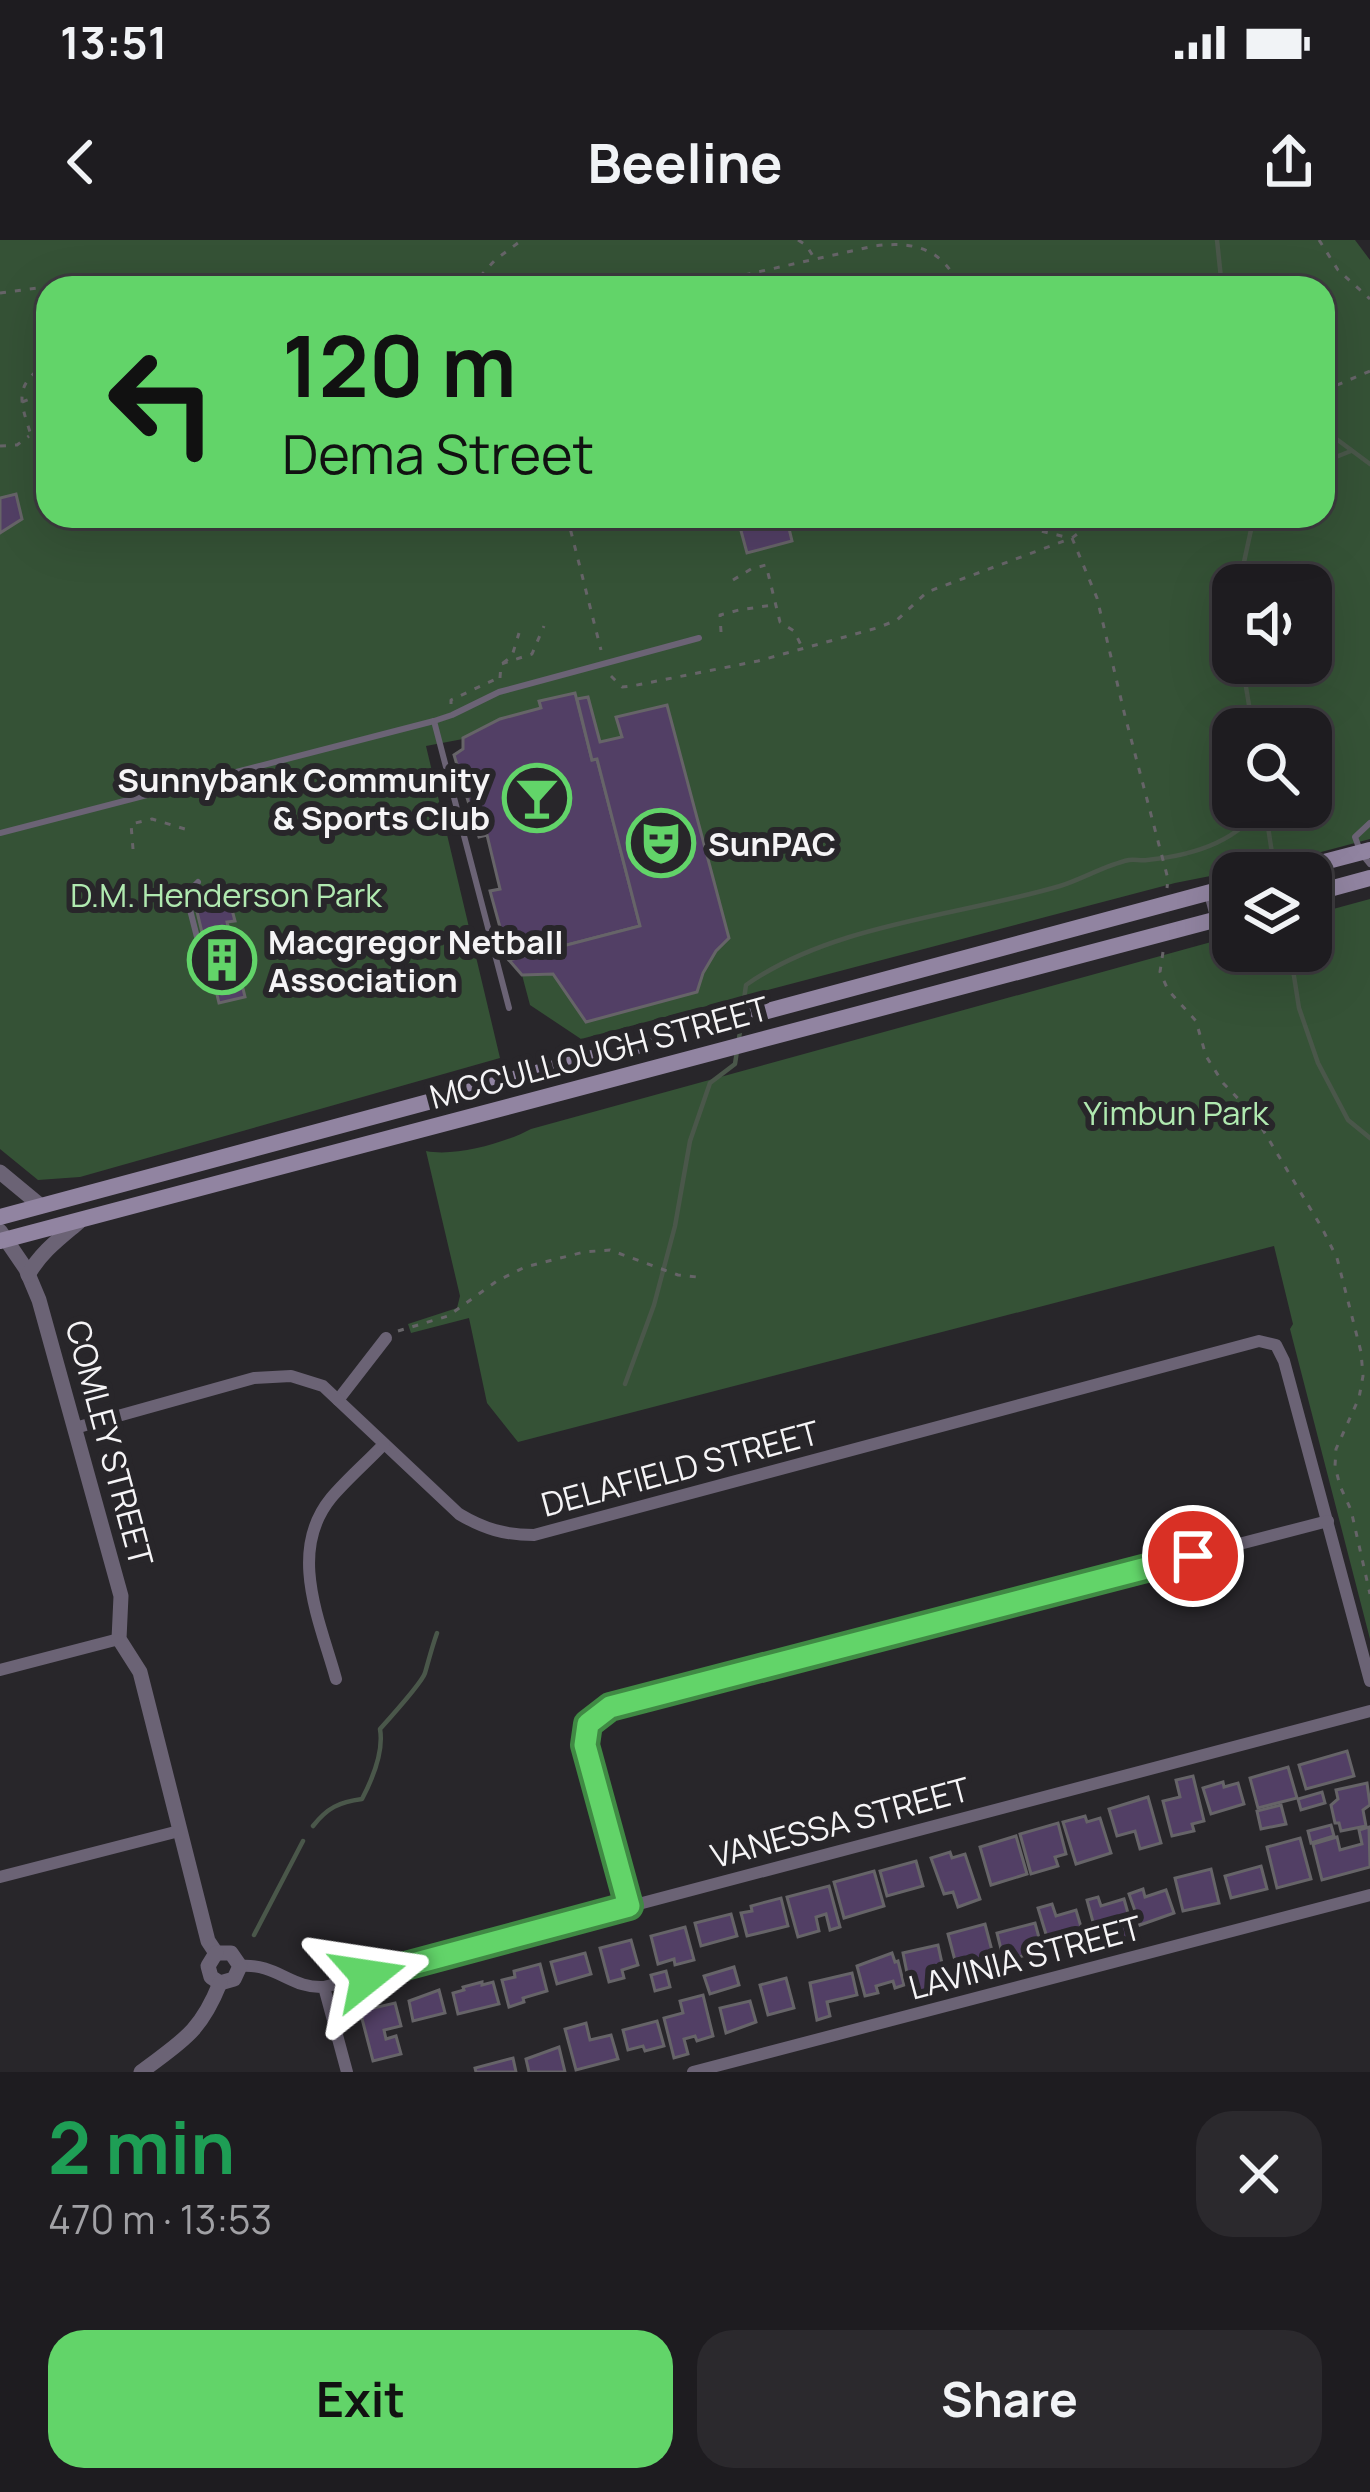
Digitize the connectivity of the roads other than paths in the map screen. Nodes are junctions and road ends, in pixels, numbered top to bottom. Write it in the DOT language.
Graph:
graph roads {
  1 [pos="699,638"];
  2 [pos="434,721"];
  3 [pos="1370,823"];
  4 [pos="0,833"];
  5 [pos="1367,856"];
  6 [pos="1332,861"];
  7 [pos="1370,878"];
  8 [pos="198,882"];
  9 [pos="1332,888"];
  10 [pos="1212,891"];
  11 [pos="1207,892"];
  12 [pos="1212,912"];
  13 [pos="1212,921"];
  14 [pos="200,949"];
  15 [pos="508,1008"];
  16 [pos="527,1075"];
  17 [pos="534,1100"];
  18 [pos="0,1172"];
  19 [pos="41,1206"];
  20 [pos="0,1217"];
  21 [pos="81,1220"];
  22 [pos="2,1237"];
  23 [pos="28,1275"];
  24 [pos="386,1338"];
  25 [pos="338,1400"];
  26 [pos="74,1429"];
  27 [pos="384,1444"];
  28 [pos="1328,1521"];
  29 [pos="119,1639"];
  30 [pos="0,1670"];
  31 [pos="336,1679"];
  32 [pos="1370,1682"];
  33 [pos="1370,1711"];
  34 [pos="179,1831"];
  35 [pos="0,1877"];
  36 [pos="1370,1894"];
  37 [pos="629,1906"];
  38 [pos="216,1953"];
  39 [pos="240,1966"];
  40 [pos="220,1983"];
  41 [pos="324,1988"];
  42 [pos="141,2072"];
  43 [pos="347,2072"];
  44 [pos="693,2072"];
  1 -- 2 [label="lane"];
  2 -- 4 [label="lane"];
  2 -- 15 [label="lane"];
  3 -- 5 [label="lane"];
  5 -- 6 [label="main road"];
  7 -- 9 [label="main road"];
  8 -- 14 [label="lane"];
  10 -- 11 [label="main road, MCCULLOUGH STREET"];
  11 -- 12 [label="lane"];
  11 -- 16 [label="main road, MCCULLOUGH STREET"];
  13 -- 17 [label="main road, MCCULLOUGH STREET"];
  16 -- 17 [label="lane"];
  16 -- 19 [label="main road, MCCULLOUGH STREET"];
  17 -- 21 [label="main road, MCCULLOUGH STREET"];
  18 -- 19 [label="street"];
  19 -- 20 [label="main road, MCCULLOUGH STREET"];
  21 -- 22 [label="main road, MCCULLOUGH STREET"];
  21 -- 23 [label="street"];
  22 -- 23 [label="street, COMLEY STREET"];
  23 -- 26 [label="street, COMLEY STREET"];
  24 -- 25 [label="street"];
  25 -- 26 [label="street, DELAFIELD STREET"];
  25 -- 27 [label="street, DELAFIELD STREET"];
  26 -- 29 [label="street, COMLEY STREET"];
  27 -- 28 [label="street, DELAFIELD STREET"];
  27 -- 31 [label="street"];
  28 -- 32 [label="street"];
  28 -- 37 [label="street"];
  29 -- 30 [label="street"];
  29 -- 34 [label="street, COMLEY STREET"];
  33 -- 37 [label="street, VANESSA STREET"];
  34 -- 35 [label="street"];
  34 -- 38 [label="street, COMLEY STREET"];
  36 -- 44 [label="street, LAVINIA STREET"];
  37 -- 41 [label="street, VANESSA STREET"];
  38 -- 39 [label="street"];
  38 -- 40 [label="street"];
  39 -- 40 [label="street"];
  39 -- 41 [label="street"];
  40 -- 42 [label="street"];
  41 -- 43 [label="street"];
}
